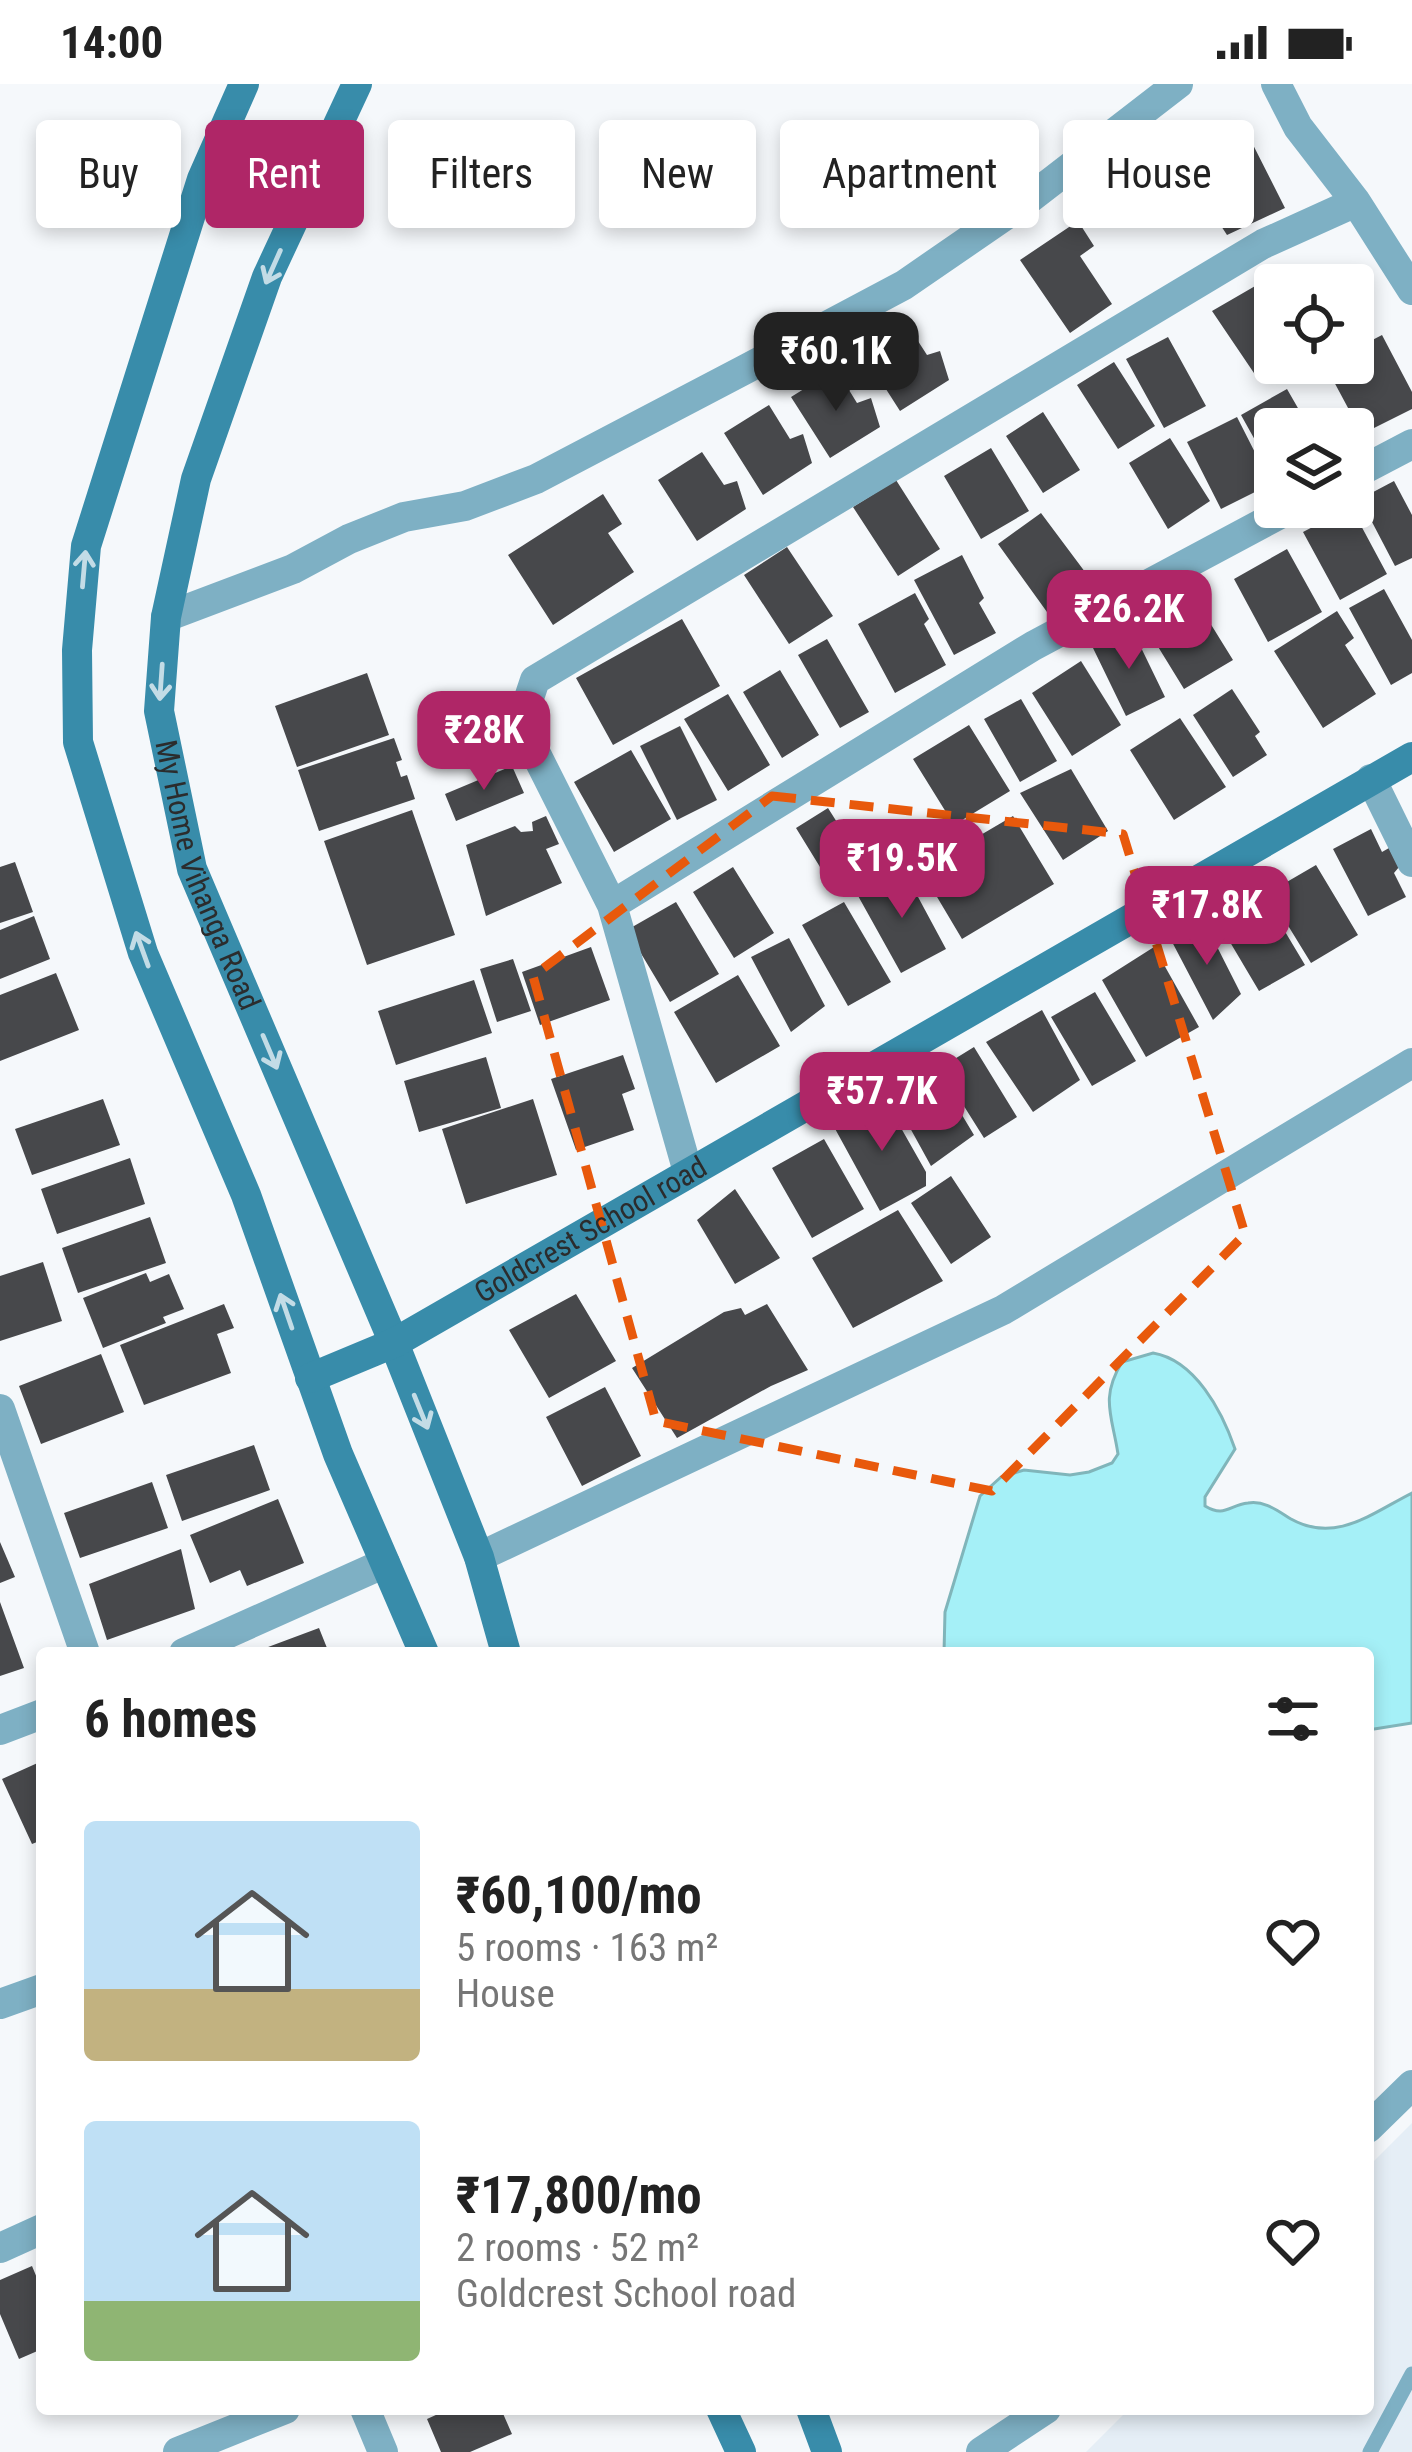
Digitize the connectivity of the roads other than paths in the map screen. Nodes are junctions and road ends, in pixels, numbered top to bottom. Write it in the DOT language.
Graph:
graph roads {
  1 [pos="244,84"];
  2 [pos="357,84"];
  3 [pos="1178,84"];
  4 [pos="1276,84"];
  5 [pos="1357,202"];
  6 [pos="1412,290"];
  7 [pos="1412,443"];
  8 [pos="1374,464"];
  9 [pos="1254,528"];
  10 [pos="166,616"];
  11 [pos="1412,757"];
  12 [pos="1371,779"];
  13 [pos="1412,862"];
  14 [pos="612,905"];
  15 [pos="1412,1063"];
  16 [pos="688,1172"];
  17 [pos="394,1343"];
  18 [pos="310,1378"];
  19 [pos="0,1409"];
  20 [pos="10,1466"];
  21 [pos="479,1557"];
  22 [pos="385,1563"];
  23 [pos="84,1647"];
  24 [pos="197,1647"];
  25 [pos="421,1647"];
  26 [pos="504,1647"];
  27 [pos="36,1716"];
  28 [pos="0,1730"];
  29 [pos="36,1991"];
  30 [pos="0,2004"];
  31 [pos="1412,2084"];
  32 [pos="1374,2122"];
  33 [pos="36,2232"];
  34 [pos="0,2248"];
  35 [pos="1412,2374"];
  36 [pos="270,2415"];
  37 [pos="368,2415"];
  38 [pos="724,2415"];
  39 [pos="813,2415"];
  40 [pos="1037,2415"];
  41 [pos="178,2452"];
  42 [pos="383,2452"];
  43 [pos="741,2452"];
  44 [pos="827,2452"];
  45 [pos="981,2452"];
  46 [pos="1370,2452"];
  18 -- 1 [label="street, one-way"];
  2 -- 10 [label="street, My Home Vihanga Road, one-way"];
  3 -- 10 [label="street"];
  4 -- 5 [label="street"];
  5 -- 6 [label="street"];
  5 -- 14 [label="street"];
  7 -- 8 [label="street"];
  9 -- 14 [label="street"];
  10 -- 17 [label="street, My Home Vihanga Road, one-way"];
  11 -- 12 [label="street, Goldcrest School road"];
  12 -- 13 [label="street"];
  12 -- 16 [label="street, Goldcrest School road"];
  14 -- 16 [label="street"];
  15 -- 21 [label="street"];
  16 -- 17 [label="street, Goldcrest School road"];
  17 -- 18 [label="street, Goldcrest School road"];
  17 -- 21 [label="street, My Home Vihanga Road, one-way"];
  18 -- 22 [label="street"];
  19 -- 20 [label="street"];
  20 -- 23 [label="street"];
  21 -- 26 [label="street, My Home Vihanga Road"];
  22 -- 24 [label="street"];
  22 -- 25 [label="street"];
  27 -- 28 [label="street"];
  29 -- 30 [label="street"];
  31 -- 32 [label="street"];
  33 -- 34 [label="street"];
  35 -- 46 [label="lane"];
  36 -- 41 [label="street"];
  37 -- 42 [label="street"];
  38 -- 43 [label="street"];
  39 -- 44 [label="street"];
  40 -- 45 [label="street"];
}
